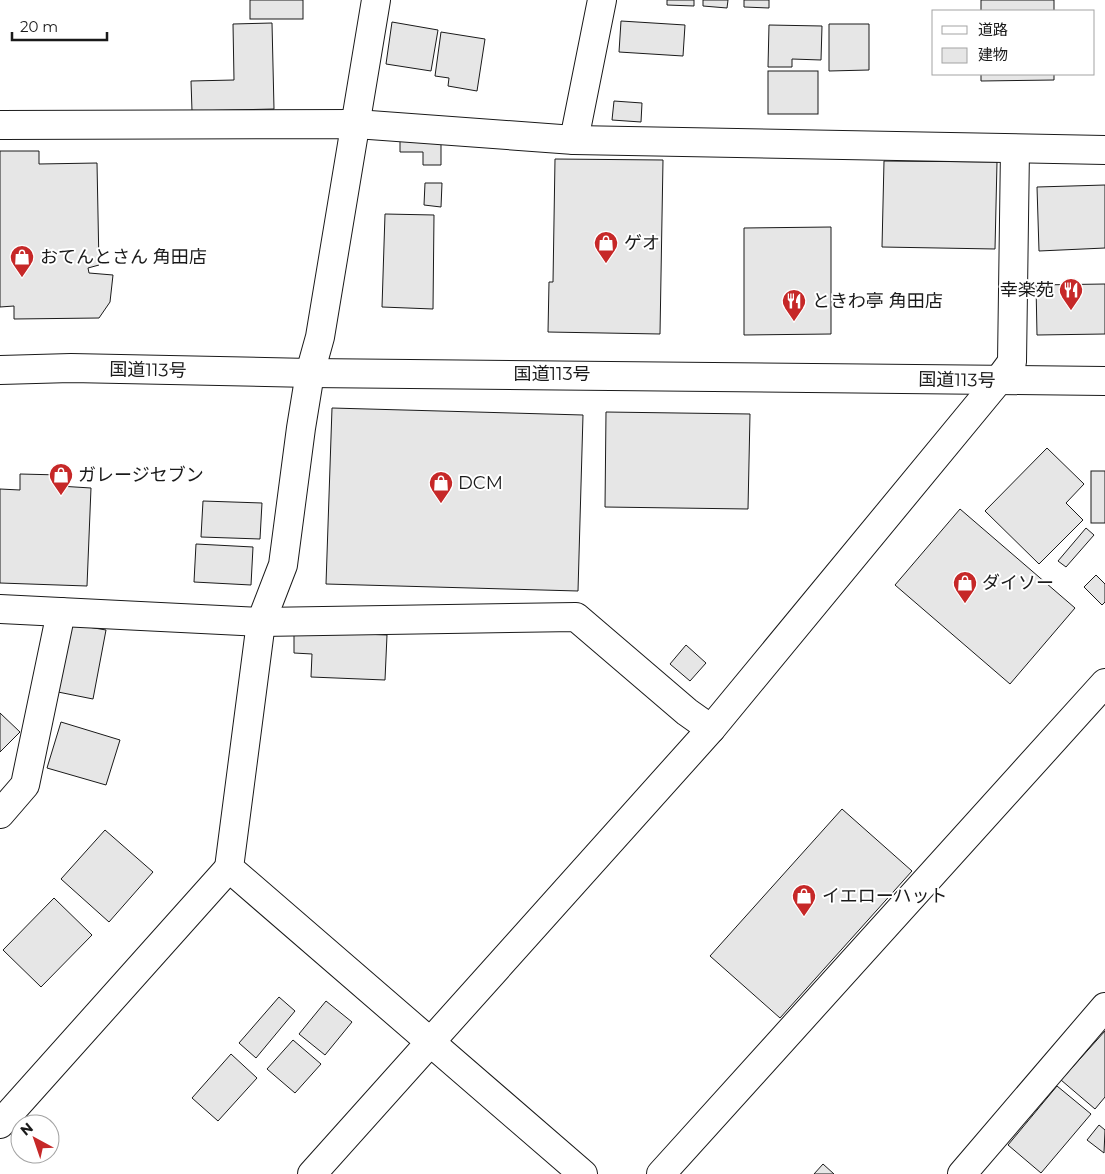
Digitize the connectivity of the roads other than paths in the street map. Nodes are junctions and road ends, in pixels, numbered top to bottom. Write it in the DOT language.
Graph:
graph roads {
  1 [pos="376,0"];
  2 [pos="602,0"];
  3 [pos="356,124"];
  4 [pos="0,125"];
  5 [pos="574,140"];
  6 [pos="1015,149"];
  7 [pos="1105,150"];
  8 [pos="0,370"];
  9 [pos="310,372"];
  10 [pos="998,381"];
  11 [pos="1105,381"];
  12 [pos="0,609"];
  13 [pos="61,612"];
  14 [pos="261,622"];
  15 [pos="1100,700"];
  16 [pos="710,729"];
  17 [pos="0,814"];
  18 [pos="228,868"];
  19 [pos="1105,1007"];
  20 [pos="430,1042"];
  21 [pos="0,1124"];
  22 [pos="312,1174"];
  23 [pos="583,1174"];
  24 [pos="661,1174"];
  25 [pos="962,1174"];
  1 -- 3 [label="main road"];
  2 -- 5 [label="main road"];
  3 -- 4 [label="main road"];
  3 -- 5 [label="main road"];
  3 -- 9 [label="main road"];
  5 -- 6 [label="main road"];
  6 -- 7 [label="main road"];
  6 -- 10 [label="main road"];
  8 -- 9 [label="main road, 国道113号"];
  9 -- 10 [label="main road, 国道113号"];
  9 -- 14 [label="main road"];
  10 -- 11 [label="main road, 国道113号"];
  10 -- 16 [label="main road"];
  12 -- 13 [label="main road"];
  13 -- 14 [label="main road"];
  13 -- 17 [label="main road"];
  14 -- 16 [label="main road"];
  14 -- 18 [label="main road"];
  15 -- 24 [label="main road"];
  16 -- 20 [label="main road"];
  18 -- 20 [label="main road"];
  18 -- 21 [label="main road"];
  19 -- 25 [label="main road"];
  20 -- 22 [label="main road"];
  20 -- 23 [label="main road"];
}
